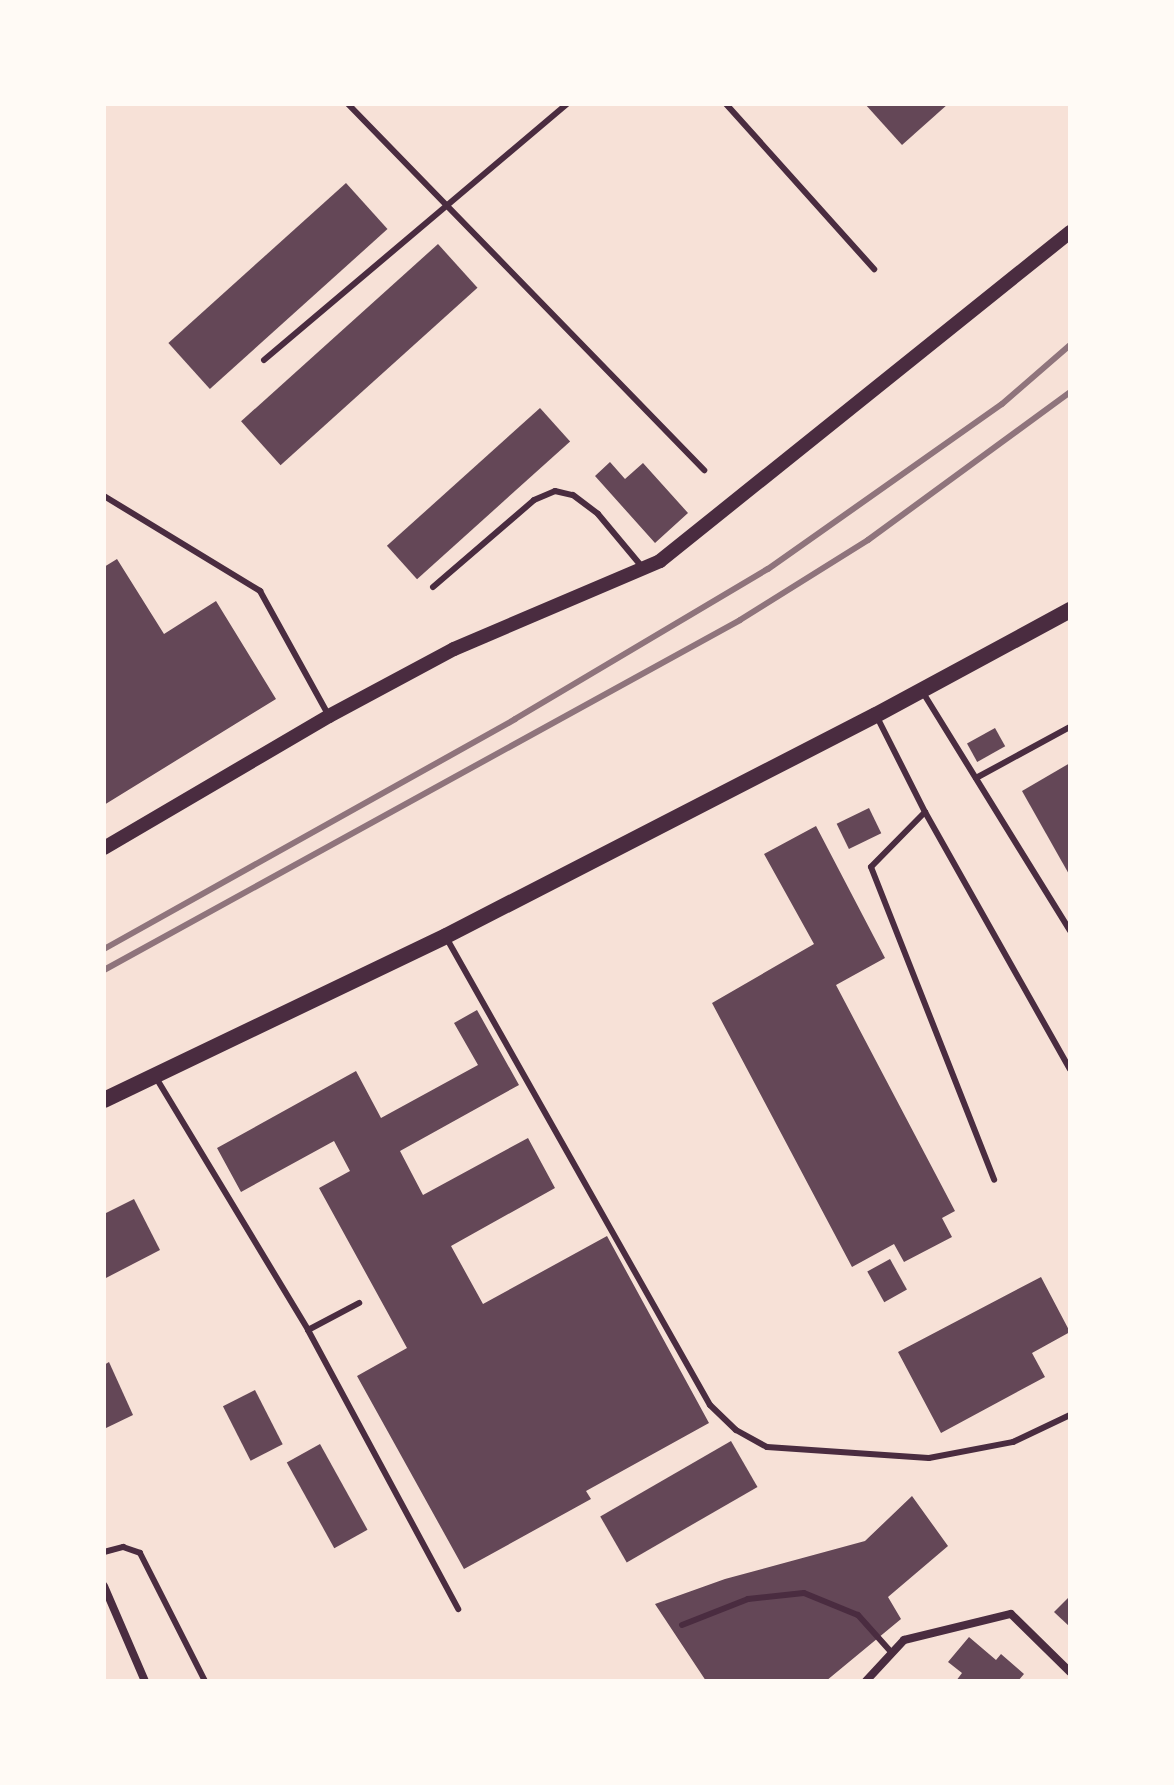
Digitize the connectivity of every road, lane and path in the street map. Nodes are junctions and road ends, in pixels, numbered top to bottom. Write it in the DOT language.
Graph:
graph roads {
  1 [pos="348,104"];
  2 [pos="567,104"];
  3 [pos="726,104"];
  4 [pos="449,204"];
  5 [pos="1070,232"];
  6 [pos="874,269"];
  7 [pos="264,360"];
  8 [pos="704,470"];
  9 [pos="104,496"];
  10 [pos="643,568"];
  11 [pos="433,587"];
  12 [pos="1070,610"];
  13 [pos="922,691"];
  14 [pos="876,715"];
  15 [pos="329,716"];
  16 [pos="1070,727"];
  17 [pos="976,778"];
  18 [pos="925,812"];
  19 [pos="104,848"];
  20 [pos="1070,931"];
  21 [pos="446,936"];
  22 [pos="1070,1069"];
  23 [pos="155,1076"];
  24 [pos="104,1100"];
  25 [pos="994,1180"];
  26 [pos="359,1303"];
  27 [pos="308,1330"];
  28 [pos="1070,1415"];
  29 [pos="104,1552"];
  30 [pos="104,1586"];
  31 [pos="458,1609"];
  32 [pos="682,1625"];
  33 [pos="892,1653"];
  34 [pos="1070,1672"];
  35 [pos="145,1681"];
  36 [pos="205,1681"];
  37 [pos="866,1681"];
  1 -- 4 [label="lane"];
  2 -- 4 [label="lane"];
  3 -- 6 [label="lane"];
  4 -- 7 [label="lane"];
  4 -- 8 [label="lane"];
  5 -- 10 [label="street"];
  9 -- 15 [label="lane"];
  10 -- 11 [label="lane"];
  10 -- 15 [label="street"];
  12 -- 13 [label="main road"];
  13 -- 14 [label="main road"];
  13 -- 17 [label="lane"];
  14 -- 18 [label="lane"];
  14 -- 21 [label="main road"];
  15 -- 19 [label="street"];
  16 -- 17 [label="lane"];
  17 -- 20 [label="lane"];
  18 -- 22 [label="lane"];
  18 -- 25 [label="lane"];
  21 -- 23 [label="main road"];
  21 -- 28 [label="lane"];
  23 -- 24 [label="main road"];
  23 -- 27 [label="lane"];
  26 -- 27 [label="lane"];
  27 -- 31 [label="lane"];
  29 -- 36 [label="lane"];
  30 -- 35 [label="street"];
  32 -- 33 [label="lane"];
  33 -- 34 [label="street"];
  33 -- 37 [label="street"];
}
